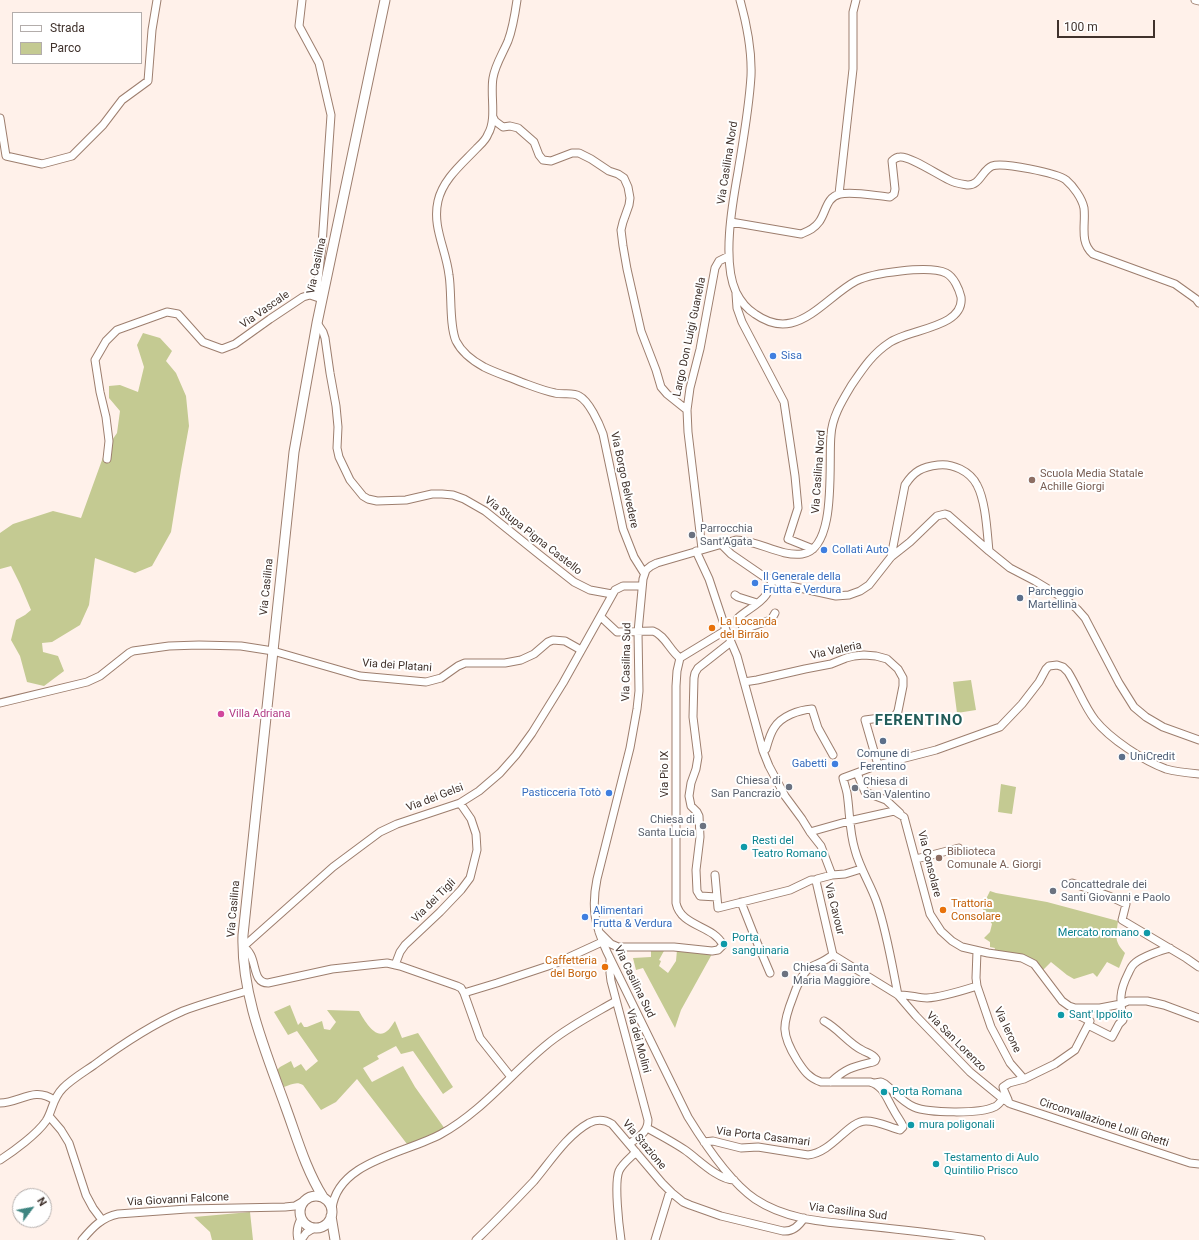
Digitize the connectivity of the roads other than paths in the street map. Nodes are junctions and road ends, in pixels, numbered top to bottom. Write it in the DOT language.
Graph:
graph roads {
  1 [pos="157,0"];
  2 [pos="302,0"];
  3 [pos="386,0"];
  4 [pos="517,0"];
  5 [pos="740,0"];
  6 [pos="856,0"];
  7 [pos="1195,0"];
  8 [pos="1199,1"];
  9 [pos="493,117"];
  10 [pos="0,118"];
  11 [pos="840,194"];
  12 [pos="731,222"];
  13 [pos="729,256"];
  14 [pos="736,292"];
  15 [pos="322,299"];
  16 [pos="1199,303"];
  17 [pos="317,323"];
  18 [pos="687,410"];
  19 [pos="107,458"];
  20 [pos="720,544"];
  21 [pos="813,549"];
  22 [pos="699,550"];
  23 [pos="989,551"];
  24 [pos="891,557"];
  25 [pos="644,573"];
  26 [pos="773,580"];
  27 [pos="642,586"];
  28 [pos="612,594"];
  29 [pos="735,595"];
  30 [pos="757,604"];
  31 [pos="775,613"];
  32 [pos="601,617"];
  33 [pos="726,630"];
  34 [pos="638,632"];
  35 [pos="731,642"];
  36 [pos="581,650"];
  37 [pos="273,651"];
  38 [pos="680,658"];
  39 [pos="744,682"];
  40 [pos="0,703"];
  41 [pos="1199,740"];
  42 [pos="763,751"];
  43 [pos="832,755"];
  44 [pos="878,766"];
  45 [pos="857,773"];
  46 [pos="1199,774"];
  47 [pos="460,803"];
  48 [pos="904,817"];
  49 [pos="849,821"];
  50 [pos="810,832"];
  51 [pos="959,848"];
  52 [pos="916,860"];
  53 [pos="861,869"];
  54 [pos="715,875"];
  55 [pos="832,875"];
  56 [pos="816,880"];
  57 [pos="1072,883"];
  58 [pos="717,897"];
  59 [pos="741,902"];
  60 [pos="597,930"];
  61 [pos="602,942"];
  62 [pos="243,947"];
  63 [pos="1170,948"];
  64 [pos="977,951"];
  65 [pos="833,955"];
  66 [pos="610,960"];
  67 [pos="395,965"];
  68 [pos="1199,967"];
  69 [pos="770,973"];
  70 [pos="977,986"];
  71 [pos="248,991"];
  72 [pos="464,993"];
  73 [pos="898,995"];
  74 [pos="616,1001"];
  75 [pos="1121,1004"];
  76 [pos="1079,1009"];
  77 [pos="1199,1018"];
  78 [pos="824,1021"];
  79 [pos="1088,1025"];
  80 [pos="511,1077"];
  81 [pos="1024,1079"];
  82 [pos="830,1082"];
  83 [pos="878,1085"];
  84 [pos="54,1100"];
  85 [pos="1006,1101"];
  86 [pos="0,1103"];
  87 [pos="49,1116"];
  88 [pos="647,1128"];
  89 [pos="704,1142"];
  90 [pos="629,1144"];
  91 [pos="636,1152"];
  92 [pos="0,1160"];
  93 [pos="1199,1164"];
  94 [pos="310,1173"];
  95 [pos="734,1180"];
  96 [pos="670,1191"];
  97 [pos="335,1194"];
  98 [pos="324,1198"];
  99 [pos="304,1201"];
  100 [pos="285,1208"];
  101 [pos="332,1212"];
  102 [pos="301,1218"];
  103 [pos="804,1218"];
  104 [pos="102,1220"];
  105 [pos="317,1228"];
  106 [pos="82,1240"];
  107 [pos="298,1240"];
  108 [pos="301,1240"];
  109 [pos="334,1240"];
  110 [pos="476,1240"];
  111 [pos="621,1240"];
  112 [pos="654,1240"];
  113 [pos="981,1240"];
  1 -- 10 [label="street"];
  2 -- 15 [label="street"];
  3 -- 15 [label="main road, Via Casilina"];
  4 -- 9 [label="street, Via Borgo Belvedere"];
  5 -- 12 [label="street, Via Casilina Nord"];
  6 -- 11 [label="street"];
  7 -- 8 [label="street"];
  9 -- 18 [label="street"];
  9 -- 25 [label="street, Via Borgo Belvedere"];
  11 -- 12 [label="street"];
  11 -- 16 [label="street"];
  12 -- 13 [label="street, Via Casilina Nord"];
  13 -- 14 [label="street, Via Casilina Nord"];
  13 -- 18 [label="street, Largo Don Luigi Guanella"];
  14 -- 21 [label="street"];
  14 -- 21 [label="street, Via Casilina Nord"];
  15 -- 17 [label="main road, Via Casilina"];
  15 -- 19 [label="street, Via Vascale"];
  17 -- 28 [label="street, Via Stupa Pigna Castello"];
  17 -- 37 [label="main road, Via Casilina"];
  18 -- 22 [label="street, Largo Don Luigi Guanella"];
  20 -- 21 [label="street"];
  20 -- 22 [label="street"];
  20 -- 26 [label="street"];
  22 -- 25 [label="street"];
  22 -- 33 [label="street, Largo Don Luigi Guanella"];
  23 -- 24 [label="street"];
  23 -- 24 [label="street"];
  23 -- 41 [label="street"];
  24 -- 26 [label="street"];
  25 -- 27 [label="street, Via Casilina Sud"];
  26 -- 30 [label="street"];
  27 -- 28 [label="street"];
  27 -- 34 [label="street, Via Casilina Sud"];
  28 -- 32 [label="street, Via dei Gelsi"];
  29 -- 30 [label="street"];
  30 -- 31 [label="street"];
  32 -- 34 [label="street"];
  32 -- 36 [label="street, Via dei Gelsi"];
  33 -- 35 [label="street, Largo Don Luigi Guanella"];
  33 -- 38 [label="street"];
  34 -- 38 [label="street"];
  34 -- 60 [label="street, Via Casilina Sud"];
  35 -- 39 [label="street"];
  35 -- 58 [label="street"];
  36 -- 37 [label="street, Via dei Platani"];
  36 -- 47 [label="street, Via dei Gelsi"];
  37 -- 40 [label="street"];
  37 -- 62 [label="main road, Via Casilina"];
  38 -- 60 [label="street, Via Pio IX"];
  39 -- 42 [label="street"];
  39 -- 44 [label="street, Via Valeria"];
  42 -- 43 [label="street"];
  42 -- 50 [label="street"];
  44 -- 45 [label="street"];
  44 -- 46 [label="street"];
  45 -- 48 [label="street"];
  45 -- 49 [label="street"];
  47 -- 62 [label="street, Via dei Gelsi"];
  47 -- 67 [label="street, Via dei Tigli"];
  48 -- 49 [label="street"];
  48 -- 52 [label="street, Via Consolare"];
  49 -- 50 [label="street"];
  49 -- 53 [label="street"];
  50 -- 55 [label="street, Via Cavour"];
  51 -- 52 [label="street"];
  52 -- 64 [label="street, Via Consolare"];
  53 -- 55 [label="street"];
  53 -- 73 [label="street"];
  54 -- 58 [label="street"];
  55 -- 56 [label="street, Via Cavour"];
  56 -- 59 [label="street"];
  56 -- 65 [label="street, Via Cavour"];
  57 -- 63 [label="street"];
  58 -- 59 [label="street"];
  59 -- 69 [label="street"];
  60 -- 61 [label="street, Via Casilina Sud"];
  61 -- 66 [label="street, Via Casilina Sud"];
  61 -- 72 [label="street"];
  62 -- 67 [label="street"];
  62 -- 71 [label="main road, Via Casilina"];
  63 -- 68 [label="street"];
  63 -- 75 [label="street"];
  64 -- 70 [label="street, Via Ierone"];
  64 -- 76 [label="street, Via Consolare"];
  65 -- 73 [label="street"];
  65 -- 82 [label="street"];
  66 -- 74 [label="street, Via dei Molini"];
  66 -- 89 [label="street, Via Casilina Sud"];
  67 -- 72 [label="street"];
  70 -- 73 [label="street"];
  70 -- 81 [label="street, Via Ierone"];
  71 -- 84 [label="street"];
  71 -- 94 [label="main road, Via Casilina"];
  72 -- 80 [label="street"];
  73 -- 85 [label="street, Via San Lorenzo"];
  74 -- 80 [label="street"];
  74 -- 88 [label="street, Via dei Molini"];
  75 -- 76 [label="street, Via Consolare"];
  75 -- 77 [label="street, Via Consolare"];
  75 -- 79 [label="street"];
  76 -- 79 [label="street"];
  78 -- 82 [label="street"];
  79 -- 81 [label="street"];
  80 -- 97 [label="street"];
  81 -- 85 [label="street"];
  82 -- 83 [label="street"];
  83 -- 85 [label="street"];
  83 -- 89 [label="street, Via Porta Casamari"];
  84 -- 86 [label="street"];
  84 -- 87 [label="street"];
  85 -- 93 [label="street, Circonvallazione Lolli Ghetti"];
  87 -- 92 [label="street"];
  87 -- 104 [label="street"];
  88 -- 90 [label="street"];
  88 -- 95 [label="street"];
  89 -- 95 [label="street, Via Casilina Sud"];
  90 -- 91 [label="street, Via Stazione"];
  90 -- 110 [label="street, Via Stazione"];
  91 -- 96 [label="street, Via Stazione"];
  91 -- 111 [label="street"];
  94 -- 98 [label="main road, Via Casilina"];
  94 -- 99 [label="main road, Via Casilina"];
  95 -- 103 [label="street, Via Casilina Sud"];
  96 -- 103 [label="street, Via Stazione"];
  96 -- 112 [label="street"];
  97 -- 98 [label="street"];
  97 -- 101 [label="street"];
  98 -- 99 [label="main road"];
  98 -- 101 [label="main road"];
  99 -- 100 [label="street, Via Giovanni Falcone"];
  99 -- 102 [label="main road"];
  100 -- 102 [label="street, Via Giovanni Falcone"];
  100 -- 104 [label="street, Via Giovanni Falcone"];
  101 -- 105 [label="main road"];
  101 -- 109 [label="main road"];
  102 -- 105 [label="main road"];
  102 -- 107 [label="street"];
  103 -- 113 [label="street, Via Casilina Sud"];
  104 -- 106 [label="street, Via Giovanni Falcone"];
  105 -- 108 [label="street"];
  105 -- 109 [label="main road"];
}
